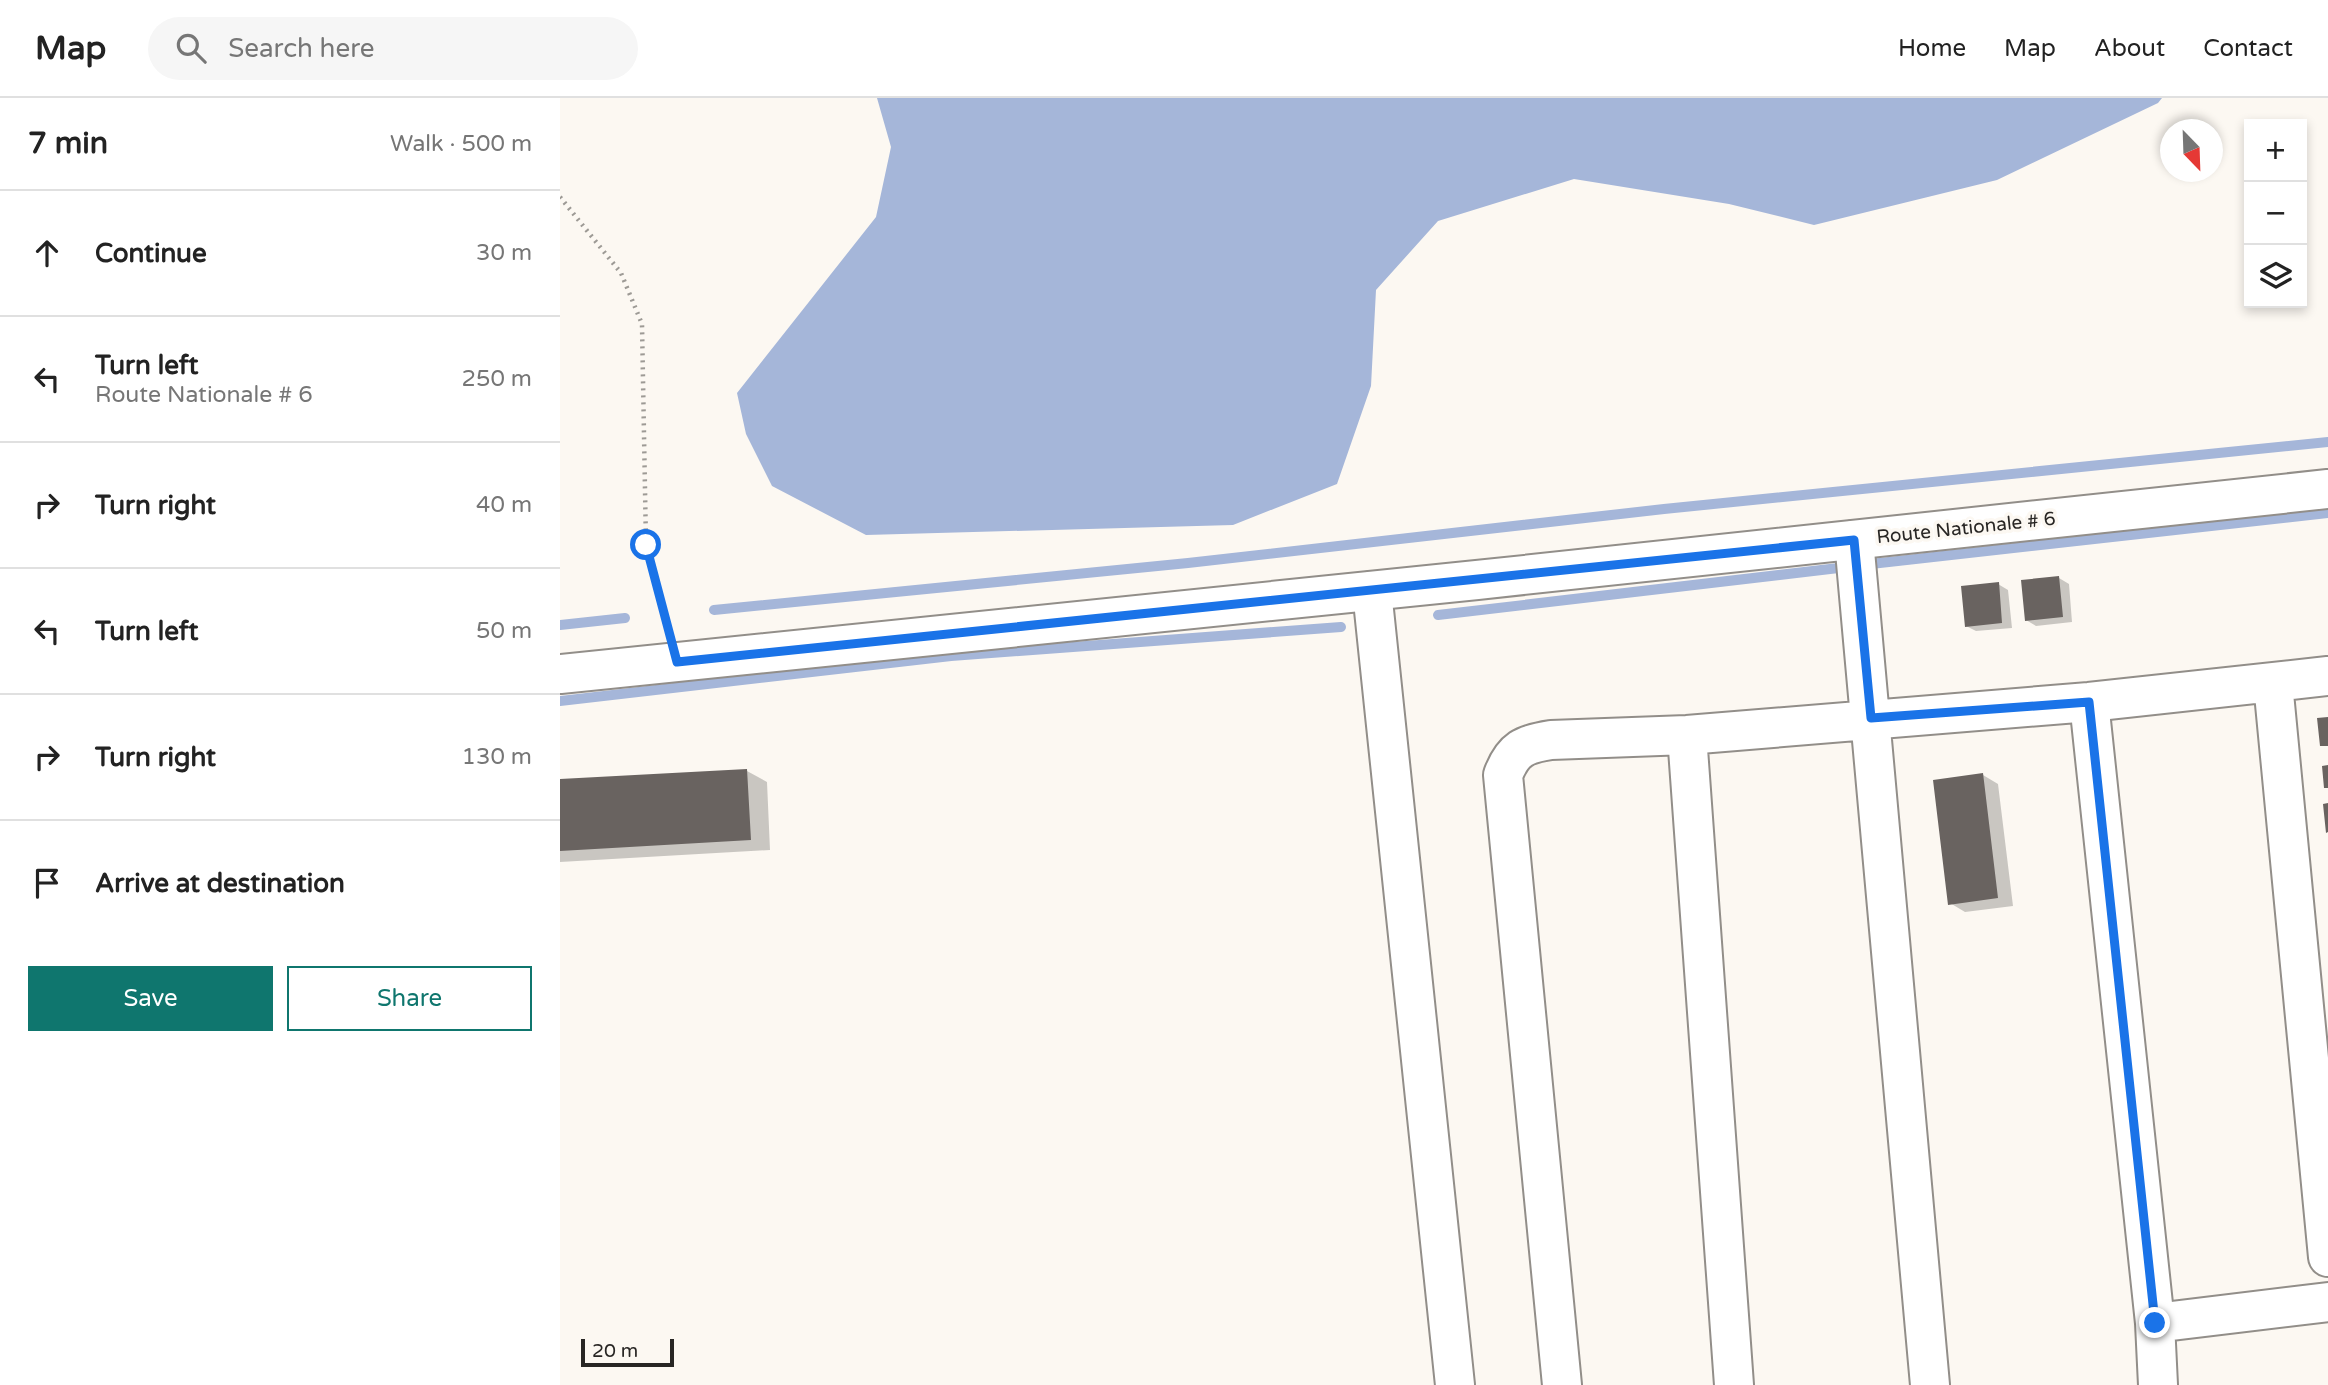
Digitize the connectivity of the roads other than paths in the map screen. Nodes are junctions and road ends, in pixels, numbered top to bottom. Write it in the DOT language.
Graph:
graph roads {
  1 [pos="2328,489"];
  2 [pos="1854,547"];
  3 [pos="1372,591"];
  4 [pos="560,674"];
  5 [pos="2328,676"];
  6 [pos="2273,683"];
  7 [pos="2089,702"];
  8 [pos="1871,718"];
  9 [pos="1687,735"];
  10 [pos="2328,1257"];
  11 [pos="2328,1302"];
  12 [pos="2155,1323"];
  13 [pos="1455,1385"];
  14 [pos="1562,1385"];
  15 [pos="1734,1385"];
  16 [pos="1930,1385"];
  17 [pos="2158,1385"];
  1 -- 2 [label="street, Route Nationale # 6"];
  2 -- 3 [label="street, Route Nationale # 6"];
  2 -- 8 [label="street"];
  3 -- 4 [label="street, Route Nationale # 6"];
  3 -- 13 [label="street"];
  5 -- 6 [label="street"];
  6 -- 7 [label="street"];
  6 -- 10 [label="street"];
  7 -- 8 [label="street"];
  7 -- 12 [label="street"];
  8 -- 9 [label="street"];
  8 -- 16 [label="street"];
  9 -- 14 [label="street"];
  9 -- 15 [label="street"];
  11 -- 12 [label="street"];
  12 -- 17 [label="street"];
}
